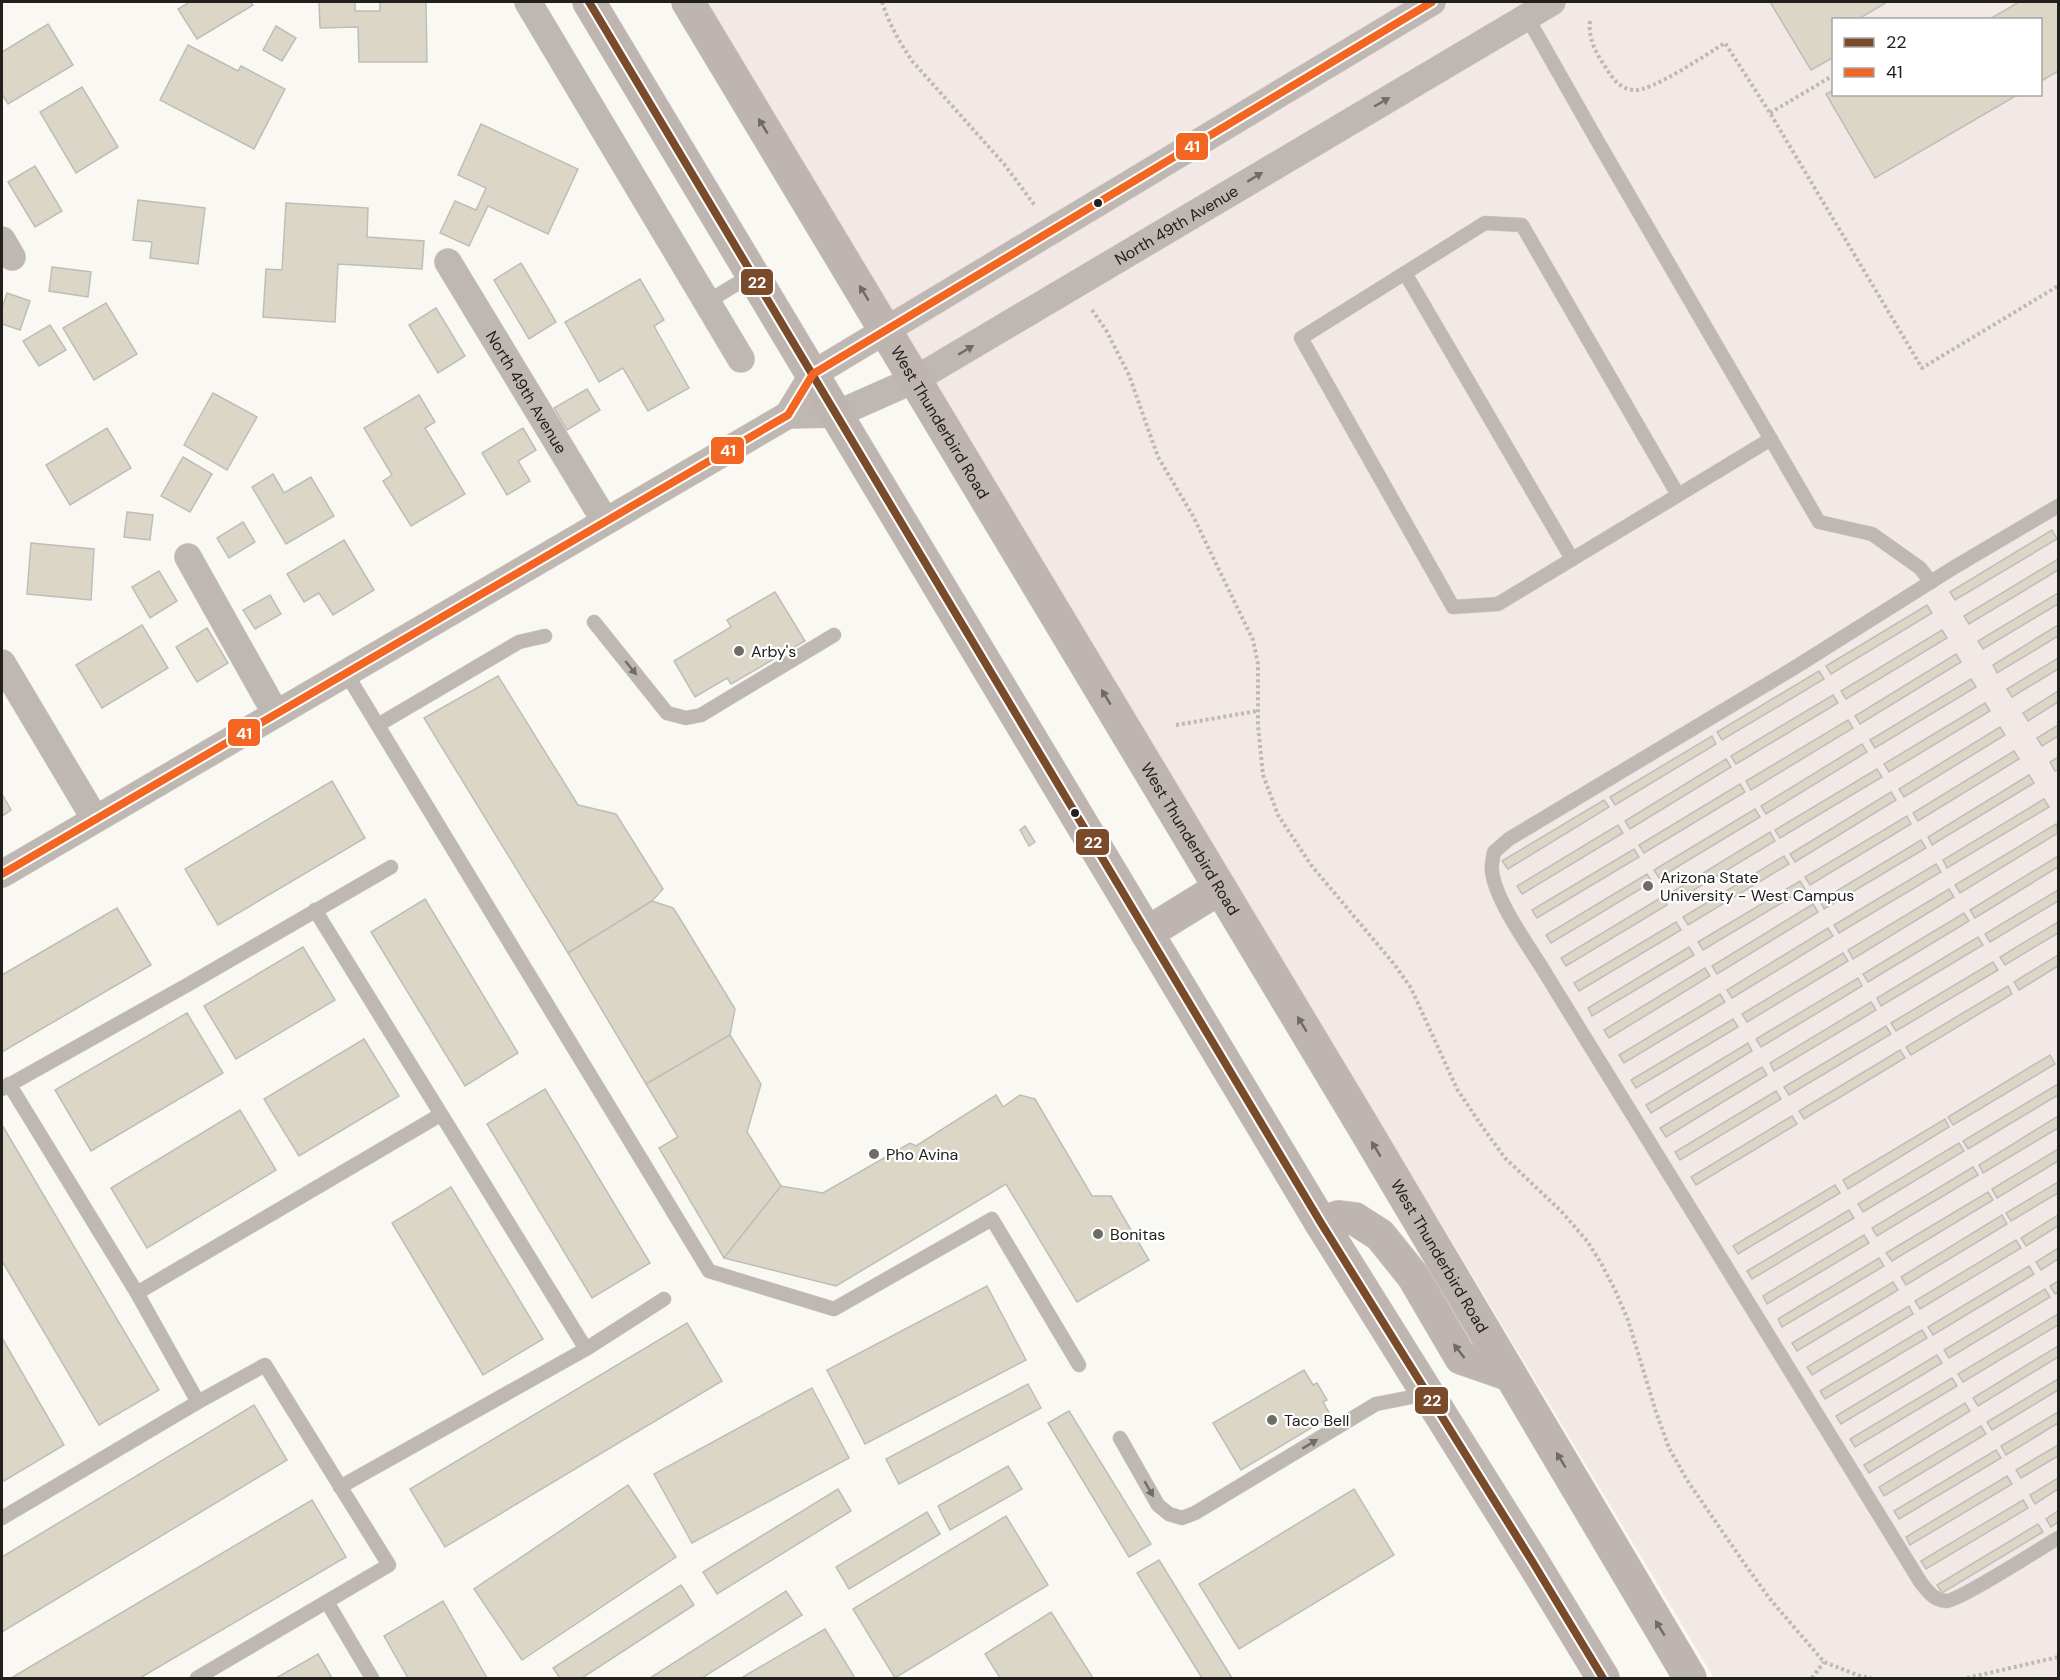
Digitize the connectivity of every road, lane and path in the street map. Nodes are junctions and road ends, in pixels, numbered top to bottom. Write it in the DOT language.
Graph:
graph roads {
  1 [pos="528,2"];
  2 [pos="589,2"];
  3 [pos="688,2"];
  4 [pos="882,2"];
  5 [pos="1432,2"];
  6 [pos="1552,2"];
  7 [pos="1523,9"];
  8 [pos="1590,21"];
  9 [pos="1832,76"];
  10 [pos="1770,113"];
  11 [pos="1038,210"];
  12 [pos="448,262"];
  13 [pos="1405,273"];
  14 [pos="753,274"];
  15 [pos="2058,286"];
  16 [pos="707,302"];
  17 [pos="1091,309"];
  18 [pos="886,330"];
  19 [pos="741,359"];
  20 [pos="813,374"];
  21 [pos="916,379"];
  22 [pos="837,414"];
  23 [pos="788,415"];
  24 [pos="1771,439"];
  25 [pos="1678,495"];
  26 [pos="2058,506"];
  27 [pos="605,521"];
  28 [pos="188,557"];
  29 [pos="1572,559"];
  30 [pos="1931,582"];
  31 [pos="594,622"];
  32 [pos="834,635"];
  33 [pos="545,636"];
  34 [pos="2,663"];
  35 [pos="346,673"];
  36 [pos="1257,711"];
  37 [pos="276,714"];
  38 [pos="378,725"];
  39 [pos="1176,725"];
  40 [pos="95,819"];
  41 [pos="391,867"];
  42 [pos="2,874"];
  43 [pos="1220,888"];
  44 [pos="315,910"];
  45 [pos="1148,933"];
  46 [pos="5,1087"];
  47 [pos="440,1115"];
  48 [pos="1321,1223"];
  49 [pos="137,1293"];
  50 [pos="664,1299"];
  51 [pos="586,1349"];
  52 [pos="1079,1365"];
  53 [pos="1510,1375"];
  54 [pos="1427,1394"];
  55 [pos="198,1402"];
  56 [pos="1120,1438"];
  57 [pos="340,1487"];
  58 [pos="2,1518"];
  59 [pos="2058,1538"];
  60 [pos="327,1602"];
  61 [pos="2058,1657"];
  62 [pos="1824,1662"];
  63 [pos="197,1678"];
  64 [pos="372,1678"];
  65 [pos="1602,1678"];
  66 [pos="1690,1678"];
  67 [pos="1812,1678"];
  68 [pos="1871,1678"];
  69 [pos="1966,1678"];
  1 -- 16 [label="street"];
  2 -- 14 [label="main road"];
  18 -- 3 [label="main road, West Thunderbird Road, one-way"];
  4 -- 11 [label="path"];
  5 -- 18 [label="street, North 49th Avenue"];
  6 -- 7 [label="street, North 49th Avenue"];
  21 -- 7 [label="street, North 49th Avenue, one-way"];
  7 -- 24 [label="lane"];
  8 -- 10 [label="path"];
  9 -- 10 [label="path"];
  10 -- 15 [label="path"];
  12 -- 27 [label="street, North 49th Avenue"];
  13 -- 25 [label="lane"];
  13 -- 29 [label="lane"];
  13 -- 29 [label="lane"];
  14 -- 16 [label="lane"];
  14 -- 20 [label="main road"];
  16 -- 19 [label="street"];
  17 -- 36 [label="path"];
  18 -- 20 [label="street, North 49th Avenue"];
  18 -- 21 [label="main road, West Thunderbird Road"];
  20 -- 22 [label="main road"];
  20 -- 23 [label="street, North 49th Avenue"];
  21 -- 22 [label="street, North 49th Avenue"];
  43 -- 21 [label="main road, West Thunderbird Road, one-way"];
  22 -- 23 [label="street, North 49th Avenue"];
  22 -- 45 [label="main road"];
  23 -- 27 [label="street, North 49th Avenue"];
  24 -- 25 [label="lane"];
  24 -- 30 [label="lane"];
  25 -- 29 [label="lane"];
  26 -- 30 [label="lane"];
  27 -- 35 [label="street, North 49th Avenue"];
  28 -- 37 [label="street"];
  30 -- 59 [label="lane"];
  31 -- 32 [label="lane, one-way"];
  33 -- 38 [label="lane"];
  34 -- 40 [label="street"];
  35 -- 37 [label="street, North 49th Avenue"];
  35 -- 38 [label="lane"];
  36 -- 39 [label="path"];
  36 -- 62 [label="path"];
  37 -- 40 [label="street, North 49th Avenue"];
  38 -- 52 [label="lane"];
  40 -- 42 [label="street, North 49th Avenue"];
  41 -- 44 [label="lane"];
  43 -- 45 [label="main road"];
  53 -- 43 [label="main road, West Thunderbird Road, one-way"];
  44 -- 46 [label="lane"];
  44 -- 47 [label="lane"];
  45 -- 48 [label="main road"];
  46 -- 49 [label="lane"];
  47 -- 49 [label="lane"];
  47 -- 51 [label="lane"];
  53 -- 48 [label="main road, one-way"];
  48 -- 54 [label="main road"];
  49 -- 55 [label="lane"];
  50 -- 51 [label="lane"];
  51 -- 57 [label="lane"];
  66 -- 53 [label="main road, West Thunderbird Road, one-way"];
  56 -- 54 [label="lane, one-way"];
  54 -- 65 [label="main road"];
  55 -- 57 [label="lane"];
  55 -- 58 [label="lane"];
  57 -- 60 [label="lane"];
  60 -- 63 [label="lane"];
  60 -- 64 [label="lane"];
  61 -- 69 [label="path"];
  62 -- 67 [label="path"];
  62 -- 68 [label="path"];
}
